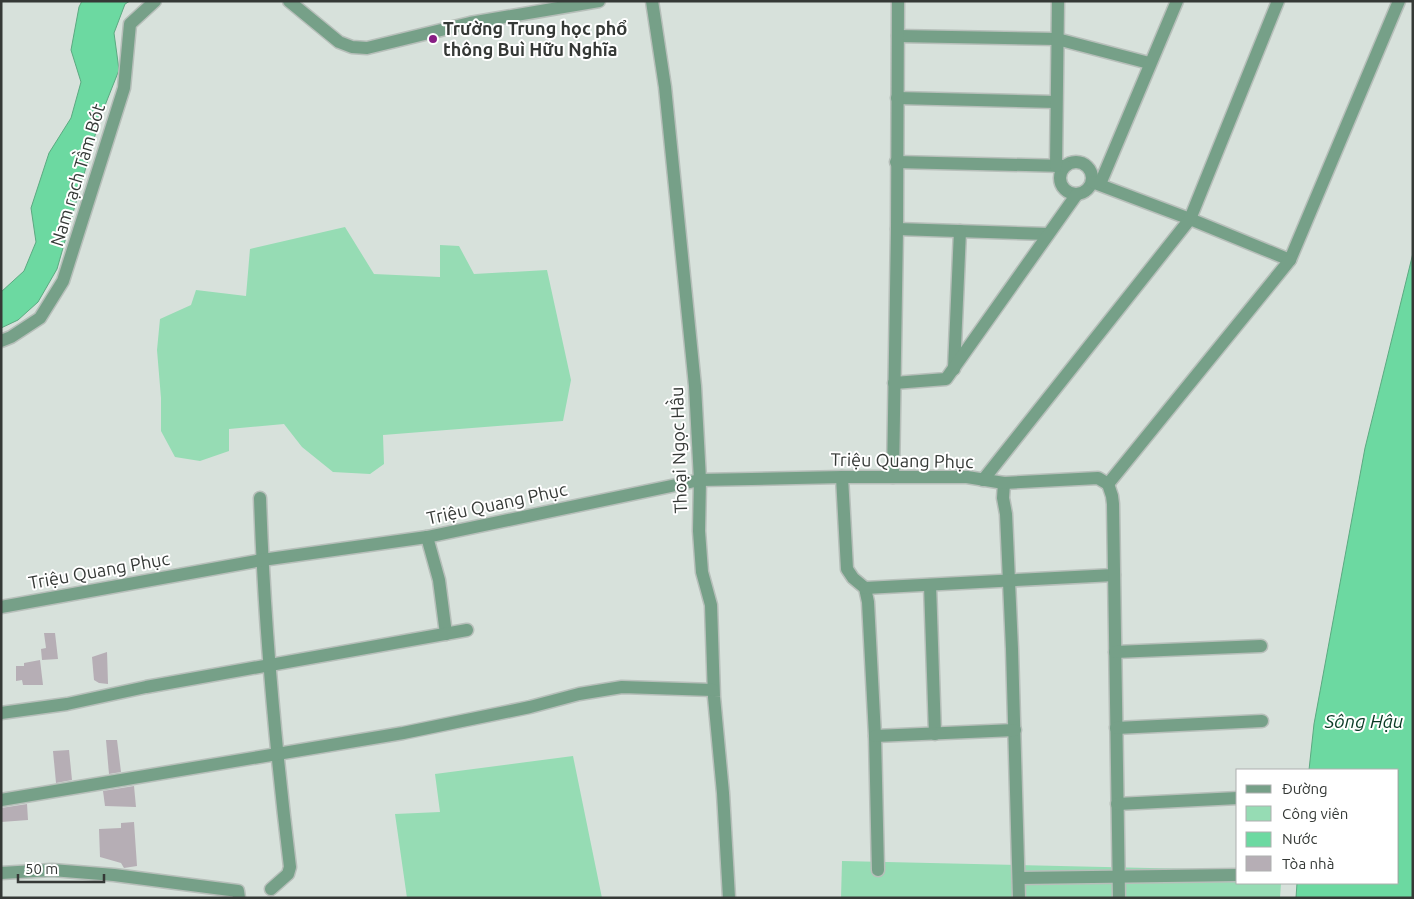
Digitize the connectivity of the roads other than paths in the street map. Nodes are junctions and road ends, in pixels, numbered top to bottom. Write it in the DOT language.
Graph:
graph roads {
  1 [pos="155,1"];
  2 [pos="289,1"];
  3 [pos="599,1"];
  4 [pos="652,1"];
  5 [pos="898,1"];
  6 [pos="1058,1"];
  7 [pos="1177,1"];
  8 [pos="1278,1"];
  9 [pos="1399,1"];
  10 [pos="898,36"];
  11 [pos="1057,39"];
  12 [pos="1150,63"];
  13 [pos="897,98"];
  14 [pos="1056,102"];
  15 [pos="896,162"];
  16 [pos="1060,166"];
  17 [pos="1096,183"];
  18 [pos="1077,194"];
  19 [pos="1190,219"];
  20 [pos="897,228"];
  21 [pos="960,231"];
  22 [pos="1048,234"];
  23 [pos="1290,260"];
  24 [pos="1,341"];
  25 [pos="954,369"];
  26 [pos="894,383"];
  27 [pos="842,477"];
  28 [pos="893,477"];
  29 [pos="700,480"];
  30 [pos="983,480"];
  31 [pos="1004,482"];
  32 [pos="1108,484"];
  33 [pos="260,498"];
  34 [pos="427,538"];
  35 [pos="262,560"];
  36 [pos="1114,575"];
  37 [pos="1009,580"];
  38 [pos="930,584"];
  39 [pos="865,588"];
  40 [pos="1,607"];
  41 [pos="467,630"];
  42 [pos="446,634"];
  43 [pos="1261,646"];
  44 [pos="1115,652"];
  45 [pos="271,665"];
  46 [pos="714,690"];
  47 [pos="1,713"];
  48 [pos="1262,722"];
  49 [pos="1116,728"];
  50 [pos="1015,730"];
  51 [pos="935,734"];
  52 [pos="875,736"];
  53 [pos="276,755"];
  54 [pos="1236,798"];
  55 [pos="1,800"];
  56 [pos="1117,804"];
  57 [pos="878,870"];
  58 [pos="1,873"];
  59 [pos="1236,875"];
  60 [pos="1118,876"];
  61 [pos="1019,878"];
  62 [pos="271,889"];
  63 [pos="240,898"];
  64 [pos="729,898"];
  65 [pos="1020,898"];
  66 [pos="1119,898"];
  1 -- 24 [label="street, Nam rạch Tầm Bót"];
  2 -- 3 [label="street"];
  4 -- 29 [label="street, Thoại Ngọc Hầu"];
  5 -- 10 [label="street"];
  6 -- 11 [label="street"];
  7 -- 12 [label="street"];
  8 -- 19 [label="street"];
  9 -- 23 [label="street"];
  10 -- 11 [label="street"];
  10 -- 13 [label="street"];
  11 -- 12 [label="street"];
  11 -- 14 [label="street"];
  12 -- 17 [label="street"];
  13 -- 14 [label="street"];
  13 -- 15 [label="street"];
  14 -- 16 [label="street"];
  15 -- 16 [label="street"];
  15 -- 20 [label="street"];
  16 -- 17 [label="street"];
  16 -- 18 [label="street"];
  17 -- 18 [label="street"];
  17 -- 19 [label="street"];
  18 -- 22 [label="street"];
  19 -- 23 [label="street"];
  19 -- 30 [label="street"];
  20 -- 21 [label="street"];
  20 -- 26 [label="street"];
  21 -- 22 [label="street"];
  21 -- 25 [label="street"];
  22 -- 25 [label="street"];
  23 -- 32 [label="street"];
  25 -- 26 [label="street"];
  26 -- 28 [label="street"];
  27 -- 28 [label="street, Triệu Quang Phục"];
  27 -- 29 [label="street, Triệu Quang Phục"];
  27 -- 39 [label="street"];
  28 -- 30 [label="street, Triệu Quang Phục"];
  29 -- 34 [label="street, Triệu Quang Phục"];
  29 -- 46 [label="street, Thoại Ngọc Hầu"];
  30 -- 31 [label="street, Triệu Quang Phục"];
  31 -- 32 [label="street, Triệu Quang Phục"];
  31 -- 37 [label="street"];
  32 -- 36 [label="street"];
  33 -- 35 [label="street"];
  34 -- 35 [label="street, Triệu Quang Phục"];
  34 -- 42 [label="street"];
  35 -- 40 [label="street, Triệu Quang Phục"];
  35 -- 45 [label="street"];
  36 -- 37 [label="street"];
  36 -- 44 [label="street"];
  37 -- 38 [label="street"];
  37 -- 50 [label="street"];
  38 -- 39 [label="street"];
  38 -- 51 [label="street"];
  39 -- 52 [label="street"];
  41 -- 42 [label="street"];
  42 -- 45 [label="street"];
  43 -- 44 [label="street"];
  44 -- 49 [label="street"];
  45 -- 47 [label="street"];
  45 -- 53 [label="street"];
  46 -- 53 [label="street"];
  46 -- 64 [label="street, Thoại Ngọc Hầu"];
  48 -- 49 [label="street"];
  49 -- 56 [label="street"];
  50 -- 51 [label="street"];
  50 -- 61 [label="street"];
  51 -- 52 [label="street"];
  52 -- 57 [label="street"];
  53 -- 55 [label="street"];
  53 -- 62 [label="street"];
  54 -- 56 [label="street"];
  56 -- 60 [label="street"];
  58 -- 63 [label="street"];
  59 -- 60 [label="street"];
  60 -- 61 [label="street"];
  60 -- 66 [label="street"];
  61 -- 65 [label="street"];
}
